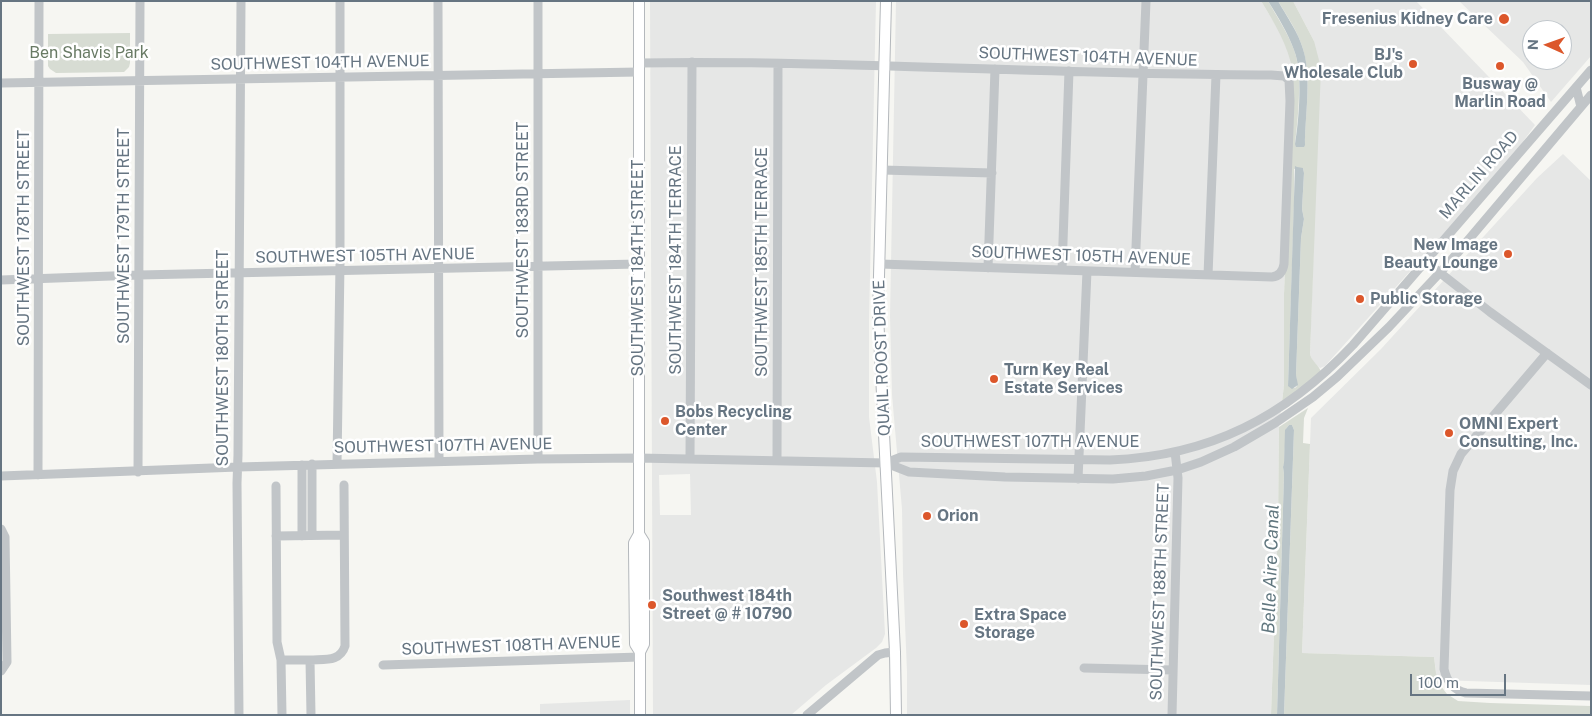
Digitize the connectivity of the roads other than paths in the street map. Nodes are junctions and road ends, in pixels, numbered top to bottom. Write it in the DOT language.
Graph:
graph roads {
  1 [pos="40,1"];
  2 [pos="140,1"];
  3 [pos="241,1"];
  4 [pos="340,1"];
  5 [pos="438,1"];
  6 [pos="538,1"];
  7 [pos="639,1"];
  8 [pos="886,1"];
  9 [pos="1146,1"];
  10 [pos="692,62"];
  11 [pos="778,64"];
  12 [pos="884,66"];
  13 [pos="638,67"];
  14 [pos="995,69"];
  15 [pos="1591,70"];
  16 [pos="1069,72"];
  17 [pos="538,74"];
  18 [pos="1142,74"];
  19 [pos="1216,75"];
  20 [pos="438,76"];
  21 [pos="341,78"];
  22 [pos="240,79"];
  23 [pos="140,81"];
  24 [pos="40,82"];
  25 [pos="1,83"];
  26 [pos="1576,87"];
  27 [pos="1591,95"];
  28 [pos="1580,107"];
  29 [pos="1510,163"];
  30 [pos="882,170"];
  31 [pos="992,173"];
  32 [pos="1523,173"];
  33 [pos="1489,187"];
  34 [pos="1502,198"];
  35 [pos="1425,261"];
  36 [pos="638,264"];
  37 [pos="880,264"];
  38 [pos="538,267"];
  39 [pos="988,268"];
  40 [pos="438,269"];
  41 [pos="1062,270"];
  42 [pos="1087,270"];
  43 [pos="339,272"];
  44 [pos="1135,272"];
  45 [pos="1440,273"];
  46 [pos="239,274"];
  47 [pos="1208,274"];
  48 [pos="1280,274"];
  49 [pos="139,275"];
  50 [pos="38,279"];
  51 [pos="1,280"];
  52 [pos="1547,353"];
  53 [pos="1591,385"];
  54 [pos="1175,452"];
  55 [pos="988,457"];
  56 [pos="638,458"];
  57 [pos="538,459"];
  58 [pos="690,459"];
  59 [pos="1080,460"];
  60 [pos="438,461"];
  61 [pos="777,461"];
  62 [pos="886,463"];
  63 [pos="307,464"];
  64 [pos="336,464"];
  65 [pos="238,466"];
  66 [pos="1177,470"];
  67 [pos="138,472"];
  68 [pos="38,475"];
  69 [pos="1,476"];
  70 [pos="988,476"];
  71 [pos="1078,479"];
  72 [pos="344,485"];
  73 [pos="276,486"];
  74 [pos="1,529"];
  75 [pos="344,535"];
  76 [pos="276,536"];
  77 [pos="302,536"];
  78 [pos="312,536"];
  79 [pos="895,652"];
  80 [pos="640,654"];
  81 [pos="281,660"];
  82 [pos="310,660"];
  83 [pos="383,665"];
  84 [pos="1084,668"];
  85 [pos="1173,670"];
  86 [pos="1,671"];
  87 [pos="1591,696"];
  88 [pos="239,715"];
  89 [pos="282,715"];
  90 [pos="311,715"];
  91 [pos="640,715"];
  92 [pos="807,715"];
  93 [pos="896,715"];
  94 [pos="1172,715"];
  1 -- 24 [label="street, SOUTHWEST 178TH STREET"];
  2 -- 23 [label="street, SOUTHWEST 179TH STREET"];
  3 -- 22 [label="street, SOUTHWEST 180TH STREET"];
  4 -- 21 [label="street"];
  5 -- 20 [label="street"];
  6 -- 17 [label="street, SOUTHWEST 183RD STREET"];
  7 -- 13 [label="main road, SOUTHWEST 184TH STREET"];
  8 -- 12 [label="main road, QUAIL ROOST DRIVE"];
  9 -- 18 [label="street"];
  10 -- 11 [label="street, SOUTHWEST 104TH AVENUE"];
  10 -- 13 [label="street, SOUTHWEST 104TH AVENUE"];
  10 -- 58 [label="street, SOUTHWEST 184TH TERRACE"];
  11 -- 12 [label="street, SOUTHWEST 104TH AVENUE"];
  11 -- 61 [label="street, SOUTHWEST 185TH TERRACE"];
  12 -- 14 [label="street, SOUTHWEST 104TH AVENUE"];
  12 -- 30 [label="main road, QUAIL ROOST DRIVE"];
  13 -- 17 [label="street, SOUTHWEST 104TH AVENUE"];
  13 -- 36 [label="main road, SOUTHWEST 184TH STREET"];
  14 -- 16 [label="street, SOUTHWEST 104TH AVENUE"];
  14 -- 31 [label="street"];
  15 -- 26 [label="street, MARLIN ROAD"];
  16 -- 18 [label="street, SOUTHWEST 104TH AVENUE"];
  16 -- 41 [label="street"];
  17 -- 20 [label="street, SOUTHWEST 104TH AVENUE"];
  17 -- 38 [label="street, SOUTHWEST 183RD STREET"];
  18 -- 19 [label="street, SOUTHWEST 104TH AVENUE"];
  18 -- 44 [label="street"];
  19 -- 47 [label="street"];
  19 -- 48 [label="street, SOUTHWEST 104TH AVENUE"];
  20 -- 21 [label="street, SOUTHWEST 104TH AVENUE"];
  20 -- 40 [label="street"];
  21 -- 22 [label="street, SOUTHWEST 104TH AVENUE"];
  21 -- 43 [label="street"];
  22 -- 23 [label="street, SOUTHWEST 104TH AVENUE"];
  22 -- 46 [label="street, SOUTHWEST 180TH STREET"];
  23 -- 24 [label="street, SOUTHWEST 104TH AVENUE"];
  23 -- 49 [label="street, SOUTHWEST 179TH STREET"];
  24 -- 25 [label="street, SOUTHWEST 104TH AVENUE"];
  24 -- 50 [label="street, SOUTHWEST 178TH STREET"];
  26 -- 28 [label="street"];
  26 -- 29 [label="street, MARLIN ROAD"];
  27 -- 28 [label="street, MARLIN ROAD"];
  28 -- 32 [label="street, MARLIN ROAD"];
  29 -- 32 [label="street"];
  29 -- 33 [label="street, MARLIN ROAD"];
  30 -- 31 [label="street"];
  30 -- 37 [label="main road, QUAIL ROOST DRIVE"];
  31 -- 39 [label="street"];
  32 -- 34 [label="street, MARLIN ROAD"];
  33 -- 34 [label="street"];
  33 -- 35 [label="street, MARLIN ROAD"];
  34 -- 45 [label="street, MARLIN ROAD"];
  35 -- 45 [label="street"];
  35 -- 54 [label="street, MARLIN ROAD"];
  36 -- 38 [label="street, SOUTHWEST 105TH AVENUE"];
  36 -- 56 [label="main road, SOUTHWEST 184TH STREET"];
  37 -- 39 [label="street, SOUTHWEST 105TH AVENUE"];
  37 -- 62 [label="main road, QUAIL ROOST DRIVE"];
  38 -- 40 [label="street, SOUTHWEST 105TH AVENUE"];
  38 -- 57 [label="street, SOUTHWEST 183RD STREET"];
  39 -- 41 [label="street, SOUTHWEST 105TH AVENUE"];
  40 -- 43 [label="street, SOUTHWEST 105TH AVENUE"];
  40 -- 60 [label="street"];
  41 -- 42 [label="street, SOUTHWEST 105TH AVENUE"];
  42 -- 44 [label="street, SOUTHWEST 105TH AVENUE"];
  42 -- 59 [label="street"];
  43 -- 46 [label="street, SOUTHWEST 105TH AVENUE"];
  43 -- 64 [label="street"];
  44 -- 47 [label="street, SOUTHWEST 105TH AVENUE"];
  45 -- 52 [label="street"];
  45 -- 66 [label="street, MARLIN ROAD"];
  46 -- 49 [label="street, SOUTHWEST 105TH AVENUE"];
  46 -- 65 [label="street, SOUTHWEST 180TH STREET"];
  47 -- 48 [label="street, SOUTHWEST 105TH AVENUE"];
  49 -- 50 [label="street, SOUTHWEST 105TH AVENUE"];
  49 -- 67 [label="street, SOUTHWEST 179TH STREET"];
  50 -- 51 [label="street, SOUTHWEST 105TH AVENUE"];
  50 -- 68 [label="street, SOUTHWEST 178TH STREET"];
  52 -- 53 [label="street"];
  52 -- 87 [label="street"];
  54 -- 59 [label="street, SOUTHWEST 107TH AVENUE"];
  54 -- 66 [label="street, SOUTHWEST 188TH STREET"];
  55 -- 59 [label="street, SOUTHWEST 107TH AVENUE"];
  55 -- 62 [label="street, SOUTHWEST 107TH AVENUE"];
  55 -- 70 [label="street"];
  56 -- 57 [label="street, SOUTHWEST 107TH AVENUE"];
  56 -- 58 [label="street, SOUTHWEST 107TH AVENUE"];
  56 -- 80 [label="main road, SOUTHWEST 184TH STREET"];
  57 -- 60 [label="street, SOUTHWEST 107TH AVENUE"];
  58 -- 61 [label="street, SOUTHWEST 107TH AVENUE"];
  59 -- 71 [label="street"];
  60 -- 64 [label="street, SOUTHWEST 107TH AVENUE"];
  61 -- 62 [label="street, SOUTHWEST 107TH AVENUE"];
  62 -- 70 [label="street, SOUTHWEST 107TH AVENUE"];
  62 -- 79 [label="main road, QUAIL ROOST DRIVE"];
  63 -- 64 [label="street, SOUTHWEST 107TH AVENUE"];
  63 -- 65 [label="street, SOUTHWEST 107TH AVENUE"];
  63 -- 77 [label="street"];
  63 -- 78 [label="street"];
  65 -- 67 [label="street, SOUTHWEST 107TH AVENUE"];
  65 -- 88 [label="street, SOUTHWEST 180TH STREET"];
  66 -- 71 [label="street, SOUTHWEST 107TH AVENUE"];
  66 -- 85 [label="street, SOUTHWEST 188TH STREET"];
  67 -- 68 [label="street, SOUTHWEST 107TH AVENUE"];
  68 -- 69 [label="street, SOUTHWEST 107TH AVENUE"];
  70 -- 71 [label="street, SOUTHWEST 107TH AVENUE"];
  72 -- 75 [label="street"];
  73 -- 76 [label="street"];
  74 -- 86 [label="street"];
  75 -- 78 [label="street"];
  75 -- 82 [label="street"];
  76 -- 77 [label="street"];
  76 -- 81 [label="street"];
  77 -- 78 [label="street"];
  79 -- 92 [label="street"];
  79 -- 93 [label="main road, QUAIL ROOST DRIVE"];
  80 -- 83 [label="street, SOUTHWEST 108TH AVENUE"];
  80 -- 91 [label="main road, SOUTHWEST 184TH STREET"];
  81 -- 82 [label="street"];
  81 -- 89 [label="street"];
  82 -- 90 [label="street"];
  84 -- 85 [label="street"];
  85 -- 94 [label="street, SOUTHWEST 188TH STREET"];
}
